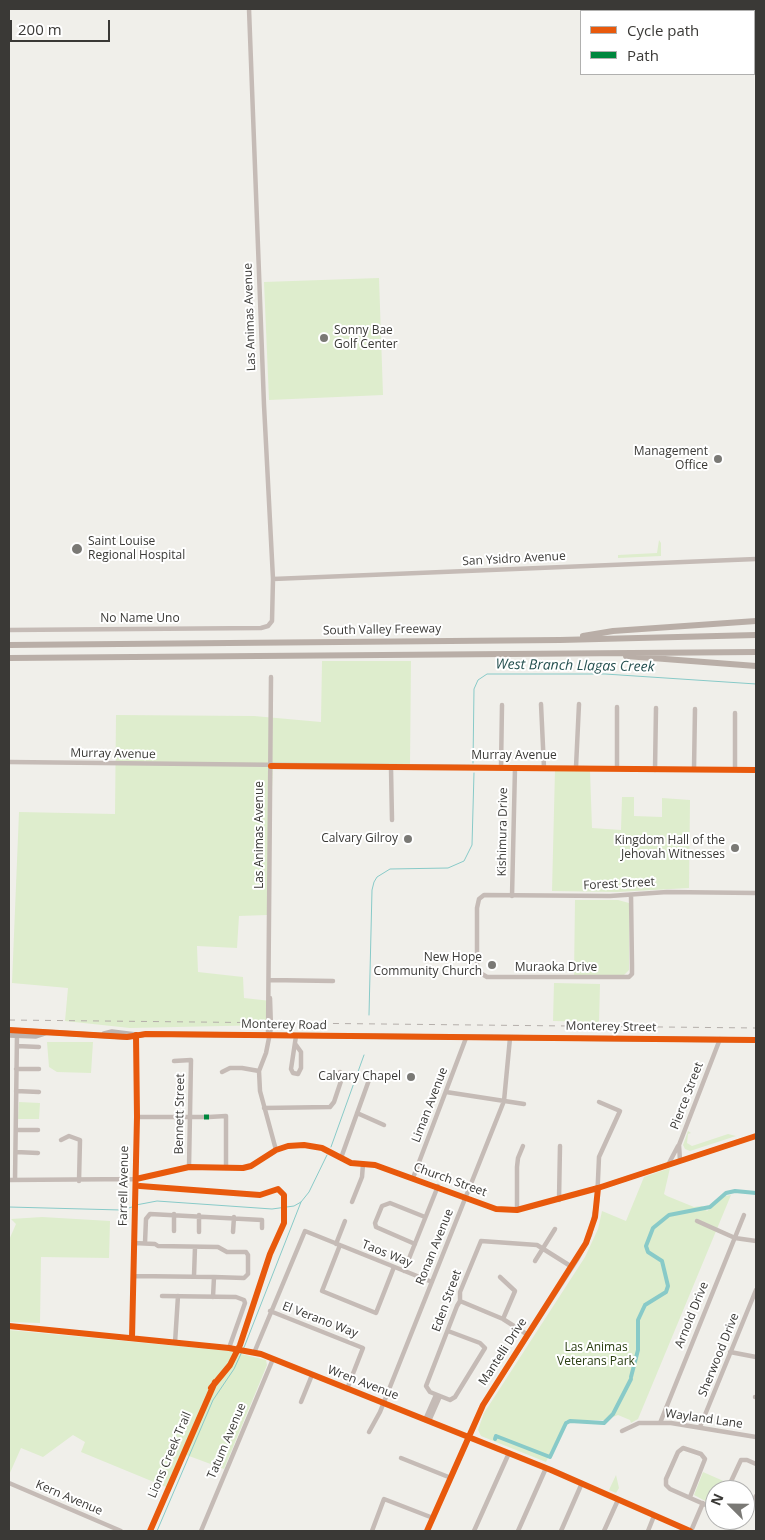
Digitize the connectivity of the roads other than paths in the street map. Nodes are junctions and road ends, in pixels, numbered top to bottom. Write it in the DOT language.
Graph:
graph roads {
  1 [pos="249,9"];
  2 [pos="756,558"];
  3 [pos="273,579"];
  4 [pos="756,621"];
  5 [pos="271,624"];
  6 [pos="9,630"];
  7 [pos="756,635"];
  8 [pos="560,640"];
  9 [pos="9,645"];
  10 [pos="756,652"];
  11 [pos="610,653"];
  12 [pos="9,658"];
  13 [pos="756,666"];
  14 [pos="271,677"];
  15 [pos="541,704"];
  16 [pos="579,704"];
  17 [pos="502,705"];
  18 [pos="617,707"];
  19 [pos="656,708"];
  20 [pos="695,709"];
  21 [pos="735,713"];
  22 [pos="9,762"];
  23 [pos="271,766"];
  24 [pos="576,767"];
  25 [pos="391,768"];
  26 [pos="501,768"];
  27 [pos="514,768"];
  28 [pos="544,768"];
  29 [pos="617,768"];
  30 [pos="694,769"];
  31 [pos="655,770"];
  32 [pos="735,770"];
  33 [pos="756,770"];
  34 [pos="392,820"];
  35 [pos="756,893"];
  36 [pos="631,895"];
  37 [pos="512,896"];
  38 [pos="483,976"];
  39 [pos="270,980"];
  40 [pos="333,980"];
  41 [pos="9,1030"];
  42 [pos="44,1033"];
  43 [pos="9,1035"];
  44 [pos="136,1035"];
  45 [pos="17,1036"];
  46 [pos="268,1036"];
  47 [pos="296,1036"];
  48 [pos="466,1038"];
  49 [pos="510,1038"];
  50 [pos="720,1040"];
  51 [pos="756,1040"];
  52 [pos="296,1045"];
  53 [pos="17,1046"];
  54 [pos="39,1047"];
  55 [pos="174,1061"];
  56 [pos="16,1069"];
  57 [pos="39,1069"];
  58 [pos="259,1071"];
  59 [pos="222,1072"];
  60 [pos="340,1072"];
  61 [pos="369,1080"];
  62 [pos="16,1091"];
  63 [pos="39,1092"];
  64 [pos="446,1092"];
  65 [pos="504,1101"];
  66 [pos="599,1102"];
  67 [pos="524,1104"];
  68 [pos="264,1108"];
  69 [pos="357,1113"];
  70 [pos="137,1117"];
  71 [pos="190,1117"];
  72 [pos="384,1125"];
  73 [pos="16,1130"];
  74 [pos="38,1130"];
  75 [pos="756,1136"];
  76 [pos="61,1140"];
  77 [pos="679,1145"];
  78 [pos="523,1146"];
  79 [pos="560,1146"];
  80 [pos="276,1150"];
  81 [pos="16,1152"];
  82 [pos="38,1153"];
  83 [pos="341,1158"];
  84 [pos="680,1160"];
  85 [pos="363,1164"];
  86 [pos="668,1165"];
  87 [pos="189,1167"];
  88 [pos="226,1168"];
  89 [pos="413,1178"];
  90 [pos="136,1179"];
  91 [pos="9,1180"];
  92 [pos="15,1180"];
  93 [pos="79,1181"];
  94 [pos="438,1186"];
  95 [pos="598,1188"];
  96 [pos="466,1198"];
  97 [pos="558,1200"];
  98 [pos="352,1202"];
  99 [pos="517,1210"];
  100 [pos="174,1214"];
  101 [pos="199,1215"];
  102 [pos="744,1215"];
  103 [pos="425,1217"];
  104 [pos="234,1218"];
  105 [pos="345,1221"];
  106 [pos="697,1222"];
  107 [pos="262,1228"];
  108 [pos="555,1229"];
  109 [pos="174,1230"];
  110 [pos="199,1232"];
  111 [pos="233,1232"];
  112 [pos="735,1238"];
  113 [pos="756,1241"];
  114 [pos="134,1243"];
  115 [pos="145,1243"];
  116 [pos="415,1244"];
  117 [pos="338,1245"];
  118 [pos="195,1247"];
  119 [pos="544,1248"];
  120 [pos="535,1261"];
  121 [pos="394,1267"];
  122 [pos="572,1267"];
  123 [pos="404,1271"];
  124 [pos="134,1276"];
  125 [pos="194,1276"];
  126 [pos="214,1277"];
  127 [pos="500,1277"];
  128 [pos="432,1282"];
  129 [pos="756,1290"];
  130 [pos="162,1296"];
  131 [pos="178,1296"];
  132 [pos="213,1297"];
  133 [pos="460,1301"];
  134 [pos="270,1312"];
  135 [pos="503,1319"];
  136 [pos="9,1326"];
  137 [pos="448,1331"];
  138 [pos="528,1335"];
  139 [pos="132,1338"];
  140 [pos="175,1343"];
  141 [pos="229,1348"];
  142 [pos="254,1352"];
  143 [pos="730,1352"];
  144 [pos="756,1357"];
  145 [pos="272,1359"];
  146 [pos="312,1375"];
  147 [pos="347,1389"];
  148 [pos="438,1396"];
  149 [pos="301,1402"];
  150 [pos="384,1404"];
  151 [pos="427,1420"];
  152 [pos="660,1423"];
  153 [pos="700,1427"];
  154 [pos="622,1431"];
  155 [pos="369,1432"];
  156 [pos="469,1436"];
  157 [pos="756,1437"];
  158 [pos="509,1453"];
  159 [pos="401,1458"];
  160 [pos="756,1464"];
  161 [pos="546,1468"];
  162 [pos="451,1478"];
  163 [pos="731,1480"];
  164 [pos="9,1483"];
  165 [pos="582,1483"];
  166 [pos="690,1497"];
  167 [pos="618,1500"];
  168 [pos="703,1503"];
  169 [pos="654,1516"];
  170 [pos="433,1518"];
  171 [pos="121,1531"];
  172 [pos="201,1531"];
  173 [pos="372,1531"];
  174 [pos="427,1531"];
  175 [pos="474,1531"];
  176 [pos="518,1531"];
  177 [pos="561,1531"];
  178 [pos="604,1531"];
  179 [pos="648,1531"];
  180 [pos="691,1531"];
  1 -- 3 [label="street, Las Animas Avenue"];
  2 -- 3 [label="street, San Ysidro Avenue"];
  3 -- 5 [label="street, Las Animas Avenue"];
  4 -- 8 [label="highway"];
  5 -- 6 [label="street, No Name Uno"];
  7 -- 8 [label="highway, South Valley Freeway"];
  8 -- 9 [label="highway, South Valley Freeway"];
  10 -- 11 [label="highway, South Valley Freeway"];
  11 -- 12 [label="highway, South Valley Freeway"];
  11 -- 13 [label="highway"];
  14 -- 23 [label="street, Las Animas Avenue"];
  15 -- 28 [label="street"];
  16 -- 24 [label="street"];
  17 -- 26 [label="street"];
  18 -- 29 [label="street"];
  19 -- 31 [label="street"];
  20 -- 30 [label="street"];
  21 -- 32 [label="street"];
  22 -- 23 [label="street, Murray Avenue"];
  23 -- 25 [label="street, Murray Avenue"];
  23 -- 39 [label="street, Las Animas Avenue"];
  24 -- 28 [label="street, Murray Avenue"];
  24 -- 29 [label="street, Murray Avenue"];
  25 -- 26 [label="street, Murray Avenue"];
  25 -- 34 [label="street"];
  26 -- 27 [label="street, Murray Avenue"];
  27 -- 28 [label="street, Murray Avenue"];
  27 -- 37 [label="street, Kishimura Drive"];
  29 -- 31 [label="street, Murray Avenue"];
  30 -- 31 [label="street, Murray Avenue"];
  30 -- 32 [label="street, Murray Avenue"];
  32 -- 33 [label="street, Murray Avenue"];
  35 -- 36 [label="street, Forest Street"];
  36 -- 37 [label="street, Forest Street"];
  36 -- 38 [label="street, Muraoka Drive"];
  37 -- 38 [label="street, Forest Street"];
  39 -- 40 [label="street"];
  39 -- 46 [label="street, Las Animas Avenue"];
  41 -- 42 [label="main road, Monterey Road"];
  42 -- 44 [label="main road, Monterey Road"];
  42 -- 45 [label="main road, Monterey Road"];
  43 -- 45 [label="main road, Monterey Road"];
  44 -- 46 [label="main road, Monterey Road"];
  44 -- 70 [label="street, Farrell Avenue"];
  45 -- 53 [label="street"];
  46 -- 47 [label="main road, Monterey Road"];
  46 -- 58 [label="street, Las Animas Avenue"];
  47 -- 48 [label="main road, Monterey Road"];
  47 -- 52 [label="street"];
  48 -- 49 [label="main road, Monterey Street"];
  48 -- 64 [label="street, Liman Avenue"];
  49 -- 50 [label="main road, Monterey Street"];
  49 -- 65 [label="street, Ronan Avenue"];
  50 -- 51 [label="main road, Monterey Street"];
  50 -- 77 [label="street, Pierce Street"];
  52 -- 52 [label="street"];
  53 -- 54 [label="street"];
  53 -- 56 [label="street"];
  55 -- 71 [label="street, Bennett Street"];
  56 -- 57 [label="street"];
  56 -- 62 [label="street"];
  58 -- 59 [label="street"];
  58 -- 68 [label="street"];
  60 -- 68 [label="street"];
  61 -- 69 [label="street"];
  62 -- 63 [label="street"];
  62 -- 73 [label="street"];
  64 -- 65 [label="street"];
  64 -- 89 [label="street, Liman Avenue"];
  65 -- 67 [label="street"];
  65 -- 96 [label="street, Ronan Avenue"];
  66 -- 95 [label="street, Mantelli Drive"];
  68 -- 80 [label="street"];
  69 -- 72 [label="street"];
  69 -- 83 [label="street"];
  70 -- 71 [label="street"];
  70 -- 90 [label="street, Farrell Avenue"];
  71 -- 87 [label="street, Bennett Street"];
  71 -- 88 [label="street"];
  73 -- 74 [label="street"];
  73 -- 81 [label="street"];
  75 -- 84 [label="street, Church Street"];
  76 -- 93 [label="street"];
  77 -- 84 [label="street, Pierce Street"];
  77 -- 86 [label="street"];
  78 -- 99 [label="street"];
  79 -- 97 [label="street"];
  80 -- 83 [label="street, Church Street"];
  80 -- 88 [label="street, Church Street"];
  81 -- 82 [label="street"];
  81 -- 92 [label="street"];
  83 -- 85 [label="street, Church Street"];
  84 -- 86 [label="street, Church Street"];
  85 -- 89 [label="street, Church Street"];
  85 -- 98 [label="street"];
  86 -- 95 [label="street, Church Street"];
  87 -- 88 [label="street, Church Street"];
  87 -- 90 [label="street, Church Street"];
  89 -- 94 [label="street, Church Street"];
  90 -- 93 [label="street, Church Street"];
  90 -- 114 [label="street, Farrell Avenue"];
  91 -- 92 [label="street, Church Street"];
  92 -- 93 [label="street, Church Street"];
  94 -- 96 [label="street, Church Street"];
  94 -- 103 [label="street"];
  95 -- 97 [label="street, Church Street"];
  95 -- 122 [label="street, Mantelli Drive"];
  96 -- 99 [label="street, Church Street"];
  96 -- 128 [label="street, Ronan Avenue"];
  97 -- 99 [label="street, Church Street"];
  100 -- 101 [label="street"];
  100 -- 109 [label="street"];
  100 -- 115 [label="street"];
  101 -- 104 [label="street"];
  101 -- 110 [label="street"];
  102 -- 112 [label="street, Arnold Drive"];
  103 -- 116 [label="street"];
  103 -- 116 [label="street"];
  104 -- 107 [label="street"];
  104 -- 111 [label="street"];
  105 -- 117 [label="street"];
  106 -- 112 [label="street"];
  108 -- 119 [label="street"];
  112 -- 113 [label="street"];
  112 -- 152 [label="street, Arnold Drive"];
  114 -- 115 [label="street"];
  114 -- 124 [label="street, Farrell Avenue"];
  115 -- 118 [label="street"];
  116 -- 123 [label="street"];
  117 -- 121 [label="street, Taos Way"];
  117 -- 121 [label="street"];
  117 -- 134 [label="street, Taos Way"];
  118 -- 125 [label="street"];
  118 -- 126 [label="street"];
  119 -- 120 [label="street"];
  119 -- 122 [label="street"];
  119 -- 133 [label="street, Eden Street"];
  121 -- 123 [label="street, Taos Way"];
  122 -- 138 [label="street, Mantelli Drive"];
  123 -- 128 [label="street, Taos Way"];
  124 -- 125 [label="street"];
  124 -- 139 [label="street, Farrell Avenue"];
  125 -- 126 [label="street"];
  126 -- 132 [label="street"];
  127 -- 135 [label="street"];
  128 -- 150 [label="street, Ronan Avenue"];
  129 -- 143 [label="street, Sherwood Drive"];
  130 -- 131 [label="street"];
  131 -- 132 [label="street"];
  131 -- 140 [label="street"];
  132 -- 141 [label="street"];
  133 -- 135 [label="street"];
  133 -- 137 [label="street, Eden Street"];
  134 -- 142 [label="street"];
  134 -- 147 [label="street, El Verano Way"];
  135 -- 138 [label="street"];
  136 -- 139 [label="street, Wren Avenue"];
  137 -- 148 [label="street, Eden Street"];
  137 -- 148 [label="street"];
  138 -- 156 [label="street, Mantelli Drive"];
  139 -- 140 [label="street, Wren Avenue"];
  140 -- 141 [label="street, Wren Avenue"];
  141 -- 142 [label="street, Wren Avenue"];
  142 -- 145 [label="street, Wren Avenue"];
  143 -- 144 [label="street"];
  143 -- 153 [label="street, Sherwood Drive"];
  145 -- 146 [label="street, Wren Avenue"];
  145 -- 172 [label="street, Tatum Avenue"];
  146 -- 147 [label="street, Wren Avenue"];
  146 -- 149 [label="street"];
  147 -- 150 [label="street, Wren Avenue"];
  148 -- 151 [label="street"];
  150 -- 151 [label="street, Wren Avenue"];
  150 -- 155 [label="street, Ronan Avenue"];
  151 -- 156 [label="street, Wren Avenue"];
  152 -- 153 [label="street, Wayland Lane"];
  152 -- 154 [label="street, Wayland Lane"];
  153 -- 157 [label="street, Wayland Lane"];
  156 -- 158 [label="street, Wren Avenue"];
  156 -- 162 [label="street, Mantelli Drive"];
  158 -- 161 [label="street, Wren Avenue"];
  158 -- 175 [label="street"];
  159 -- 162 [label="street"];
  160 -- 163 [label="street"];
  161 -- 165 [label="street, Wren Avenue"];
  161 -- 176 [label="street"];
  162 -- 170 [label="street, Mantelli Drive"];
  164 -- 171 [label="street, Kern Avenue"];
  165 -- 167 [label="street, Wren Avenue"];
  165 -- 177 [label="street"];
  166 -- 166 [label="street"];
  166 -- 168 [label="street"];
  167 -- 169 [label="street, Wren Avenue"];
  167 -- 178 [label="street"];
  168 -- 180 [label="street"];
  169 -- 179 [label="street"];
  169 -- 180 [label="street, Wren Avenue"];
  170 -- 173 [label="street"];
  170 -- 174 [label="street, Mantelli Drive"];
}
